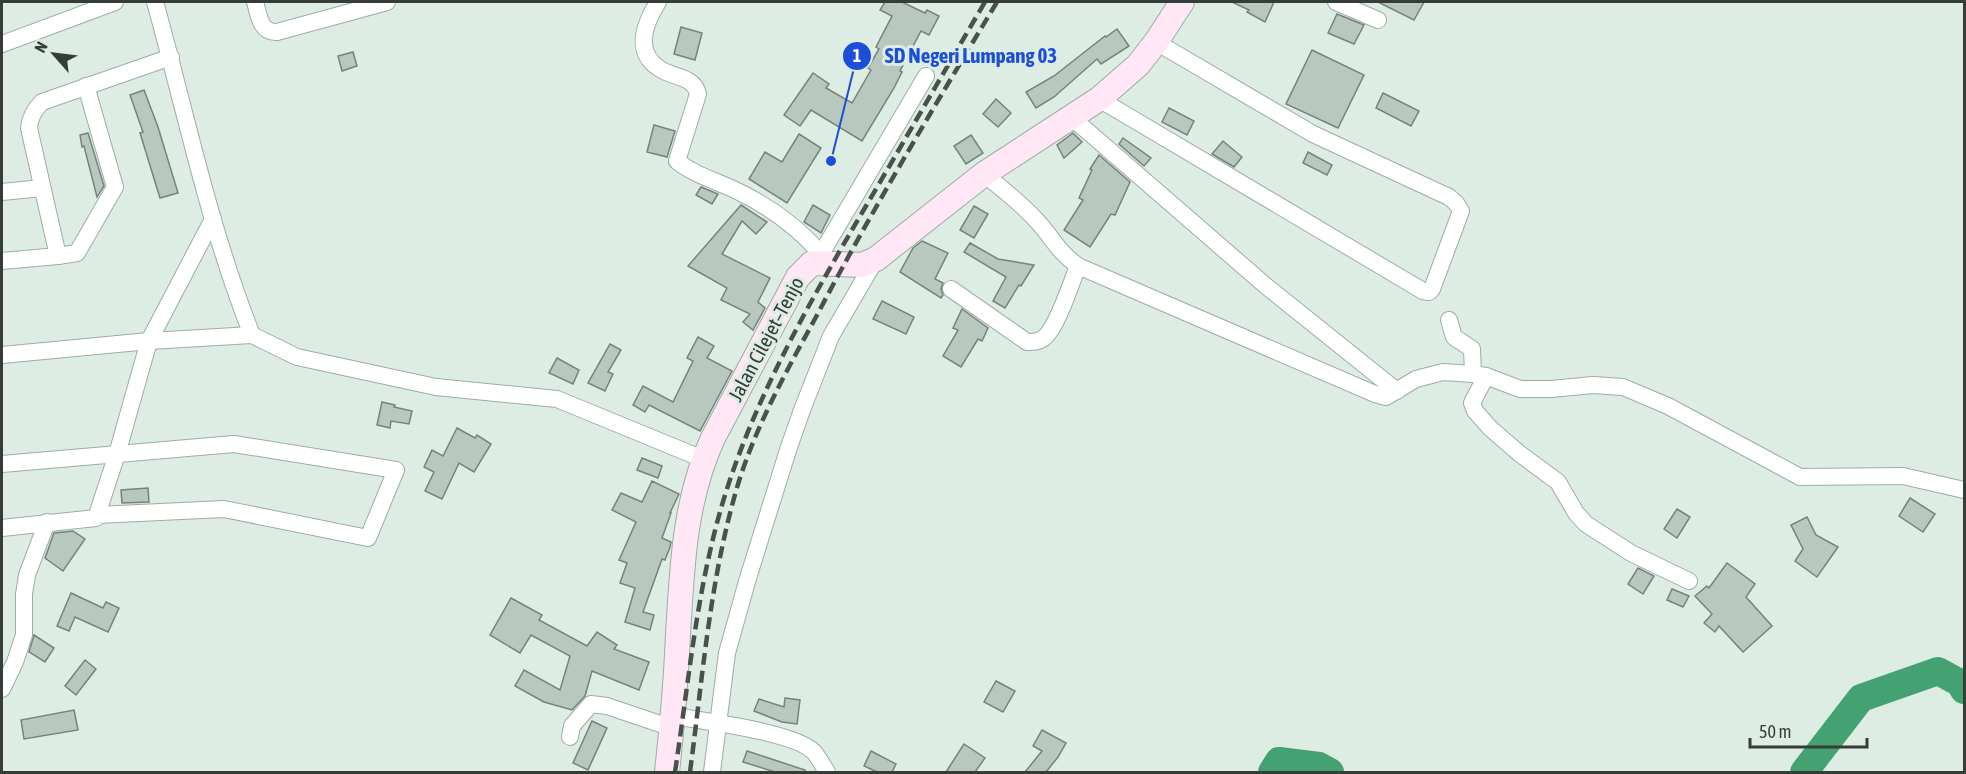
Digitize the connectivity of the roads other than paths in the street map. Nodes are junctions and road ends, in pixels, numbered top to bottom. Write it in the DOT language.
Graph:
graph roads {
  1 [pos="116,2"];
  2 [pos="155,2"];
  3 [pos="255,2"];
  4 [pos="387,2"];
  5 [pos="658,2"];
  6 [pos="1182,2"];
  7 [pos="1335,2"];
  8 [pos="1378,20"];
  9 [pos="1156,42"];
  10 [pos="2,44"];
  11 [pos="171,57"];
  12 [pos="926,76"];
  13 [pos="86,86"];
  14 [pos="1099,99"];
  15 [pos="1070,116"];
  16 [pos="984,174"];
  17 [pos="42,188"];
  18 [pos="2,192"];
  19 [pos="213,219"];
  20 [pos="58,255"];
  21 [pos="816,258"];
  22 [pos="876,259"];
  23 [pos="2,261"];
  24 [pos="1078,266"];
  25 [pos="951,289"];
  26 [pos="1449,320"];
  27 [pos="252,335"];
  28 [pos="149,341"];
  29 [pos="2,355"];
  30 [pos="1480,375"];
  31 [pos="1397,391"];
  32 [pos="117,454"];
  33 [pos="704,459"];
  34 [pos="2,464"];
  35 [pos="1965,490"];
  36 [pos="97,515"];
  37 [pos="47,522"];
  38 [pos="2,528"];
  39 [pos="1689,581"];
  40 [pos="2,689"];
  41 [pos="673,722"];
  42 [pos="718,723"];
  43 [pos="570,737"];
  44 [pos="667,772"];
  45 [pos="712,772"];
  46 [pos="827,772"];
  1 -- 10 [label="street"];
  2 -- 11 [label="street"];
  3 -- 4 [label="street"];
  5 -- 21 [label="street"];
  6 -- 9 [label="main road, Jalan Cilejet–Tenjo"];
  7 -- 8 [label="street"];
  9 -- 14 [label="main road, Jalan Cilejet–Tenjo"];
  9 -- 14 [label="street"];
  11 -- 13 [label="street"];
  11 -- 19 [label="street"];
  12 -- 21 [label="street"];
  13 -- 17 [label="street"];
  13 -- 20 [label="street"];
  14 -- 15 [label="main road, Jalan Cilejet–Tenjo"];
  15 -- 16 [label="main road, Jalan Cilejet–Tenjo"];
  15 -- 31 [label="street"];
  16 -- 22 [label="main road, Jalan Cilejet–Tenjo"];
  16 -- 24 [label="street"];
  17 -- 18 [label="street"];
  17 -- 20 [label="street"];
  19 -- 27 [label="street"];
  19 -- 28 [label="street"];
  20 -- 23 [label="street"];
  21 -- 22 [label="main road, Jalan Cilejet–Tenjo"];
  21 -- 33 [label="main road, Jalan Cilejet–Tenjo"];
  22 -- 42 [label="street"];
  24 -- 25 [label="street"];
  24 -- 31 [label="street"];
  26 -- 30 [label="street"];
  27 -- 28 [label="street"];
  27 -- 33 [label="street"];
  28 -- 29 [label="street"];
  28 -- 32 [label="street"];
  30 -- 31 [label="street"];
  30 -- 35 [label="street"];
  30 -- 39 [label="street"];
  32 -- 34 [label="street"];
  32 -- 36 [label="street"];
  32 -- 36 [label="street"];
  33 -- 41 [label="main road, Jalan Cilejet–Tenjo"];
  36 -- 37 [label="street"];
  37 -- 38 [label="street"];
  37 -- 40 [label="street"];
  41 -- 42 [label="street"];
  41 -- 43 [label="street"];
  41 -- 44 [label="main road, Jalan Cilejet–Tenjo"];
  42 -- 45 [label="street"];
  42 -- 46 [label="street"];
}
